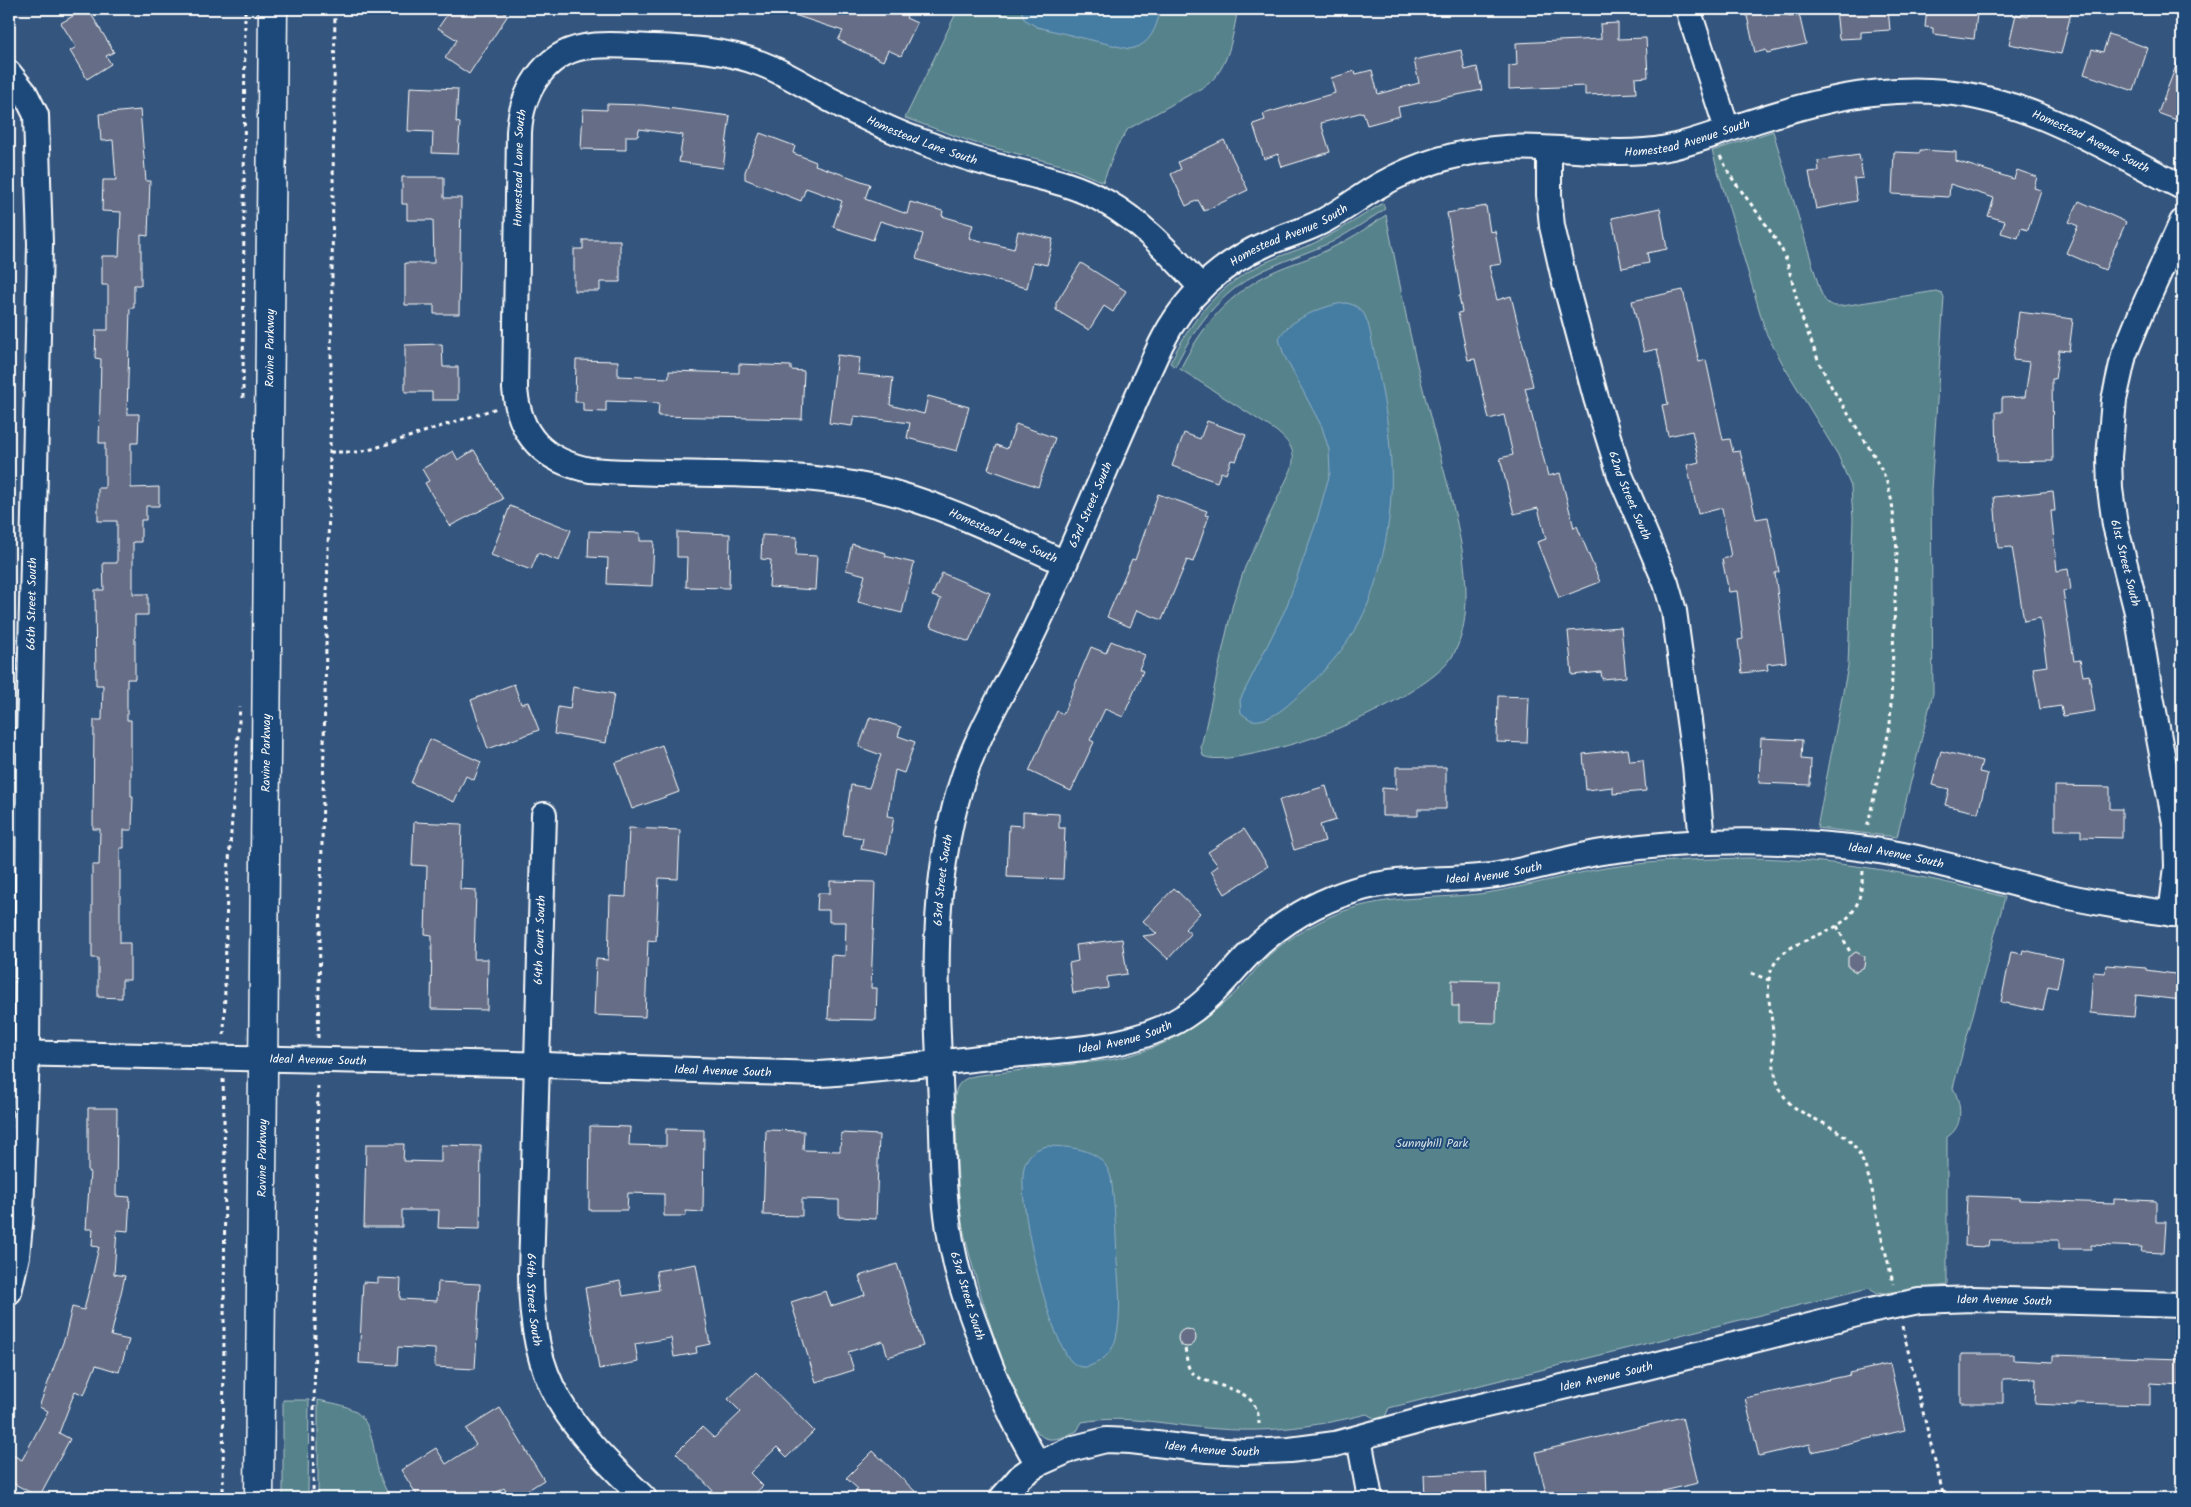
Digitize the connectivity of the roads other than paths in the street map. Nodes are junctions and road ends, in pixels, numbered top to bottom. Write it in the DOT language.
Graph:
graph roads {
  1 [pos="273,9"];
  2 [pos="1688,9"];
  3 [pos="9,72"];
  4 [pos="1727,129"];
  5 [pos="1549,149"];
  6 [pos="2182,187"];
  7 [pos="2182,222"];
  8 [pos="1202,287"];
  9 [pos="1065,562"];
  10 [pos="19,741"];
  11 [pos="544,816"];
  12 [pos="1702,842"];
  13 [pos="2177,915"];
  14 [pos="18,1053"];
  15 [pos="262,1058"];
  16 [pos="938,1063"];
  17 [pos="537,1065"];
  18 [pos="9,1292"];
  19 [pos="2182,1305"];
  20 [pos="1359,1439"];
  21 [pos="1038,1464"];
  22 [pos="259,1498"];
  23 [pos="644,1498"];
  24 [pos="1002,1498"];
  25 [pos="1370,1498"];
  1 -- 15 [label="street, Ravine Parkway"];
  2 -- 4 [label="street"];
  3 -- 10 [label="street, 66th Street South"];
  4 -- 5 [label="street, Homestead Avenue South"];
  4 -- 6 [label="street, Homestead Avenue South"];
  5 -- 8 [label="street, Homestead Avenue South"];
  5 -- 12 [label="street, 62nd Street South"];
  7 -- 13 [label="street, 61st Street South"];
  8 -- 9 [label="street, 63rd Street South"];
  8 -- 9 [label="street, Homestead Lane South"];
  9 -- 16 [label="street, 63rd Street South"];
  10 -- 14 [label="street, 66th Street South"];
  11 -- 17 [label="street, 64th Court South"];
  12 -- 13 [label="street, Ideal Avenue South"];
  12 -- 16 [label="street, Ideal Avenue South"];
  14 -- 15 [label="street, Ideal Avenue South"];
  14 -- 18 [label="street, 66th Street South"];
  15 -- 17 [label="street, Ideal Avenue South"];
  15 -- 22 [label="street, Ravine Parkway"];
  16 -- 17 [label="street, Ideal Avenue South"];
  16 -- 21 [label="street, 63rd Street South"];
  17 -- 23 [label="street, 64th Street South"];
  19 -- 20 [label="street, Iden Avenue South"];
  20 -- 21 [label="street, Iden Avenue South"];
  20 -- 25 [label="street"];
  21 -- 24 [label="street"];
}
